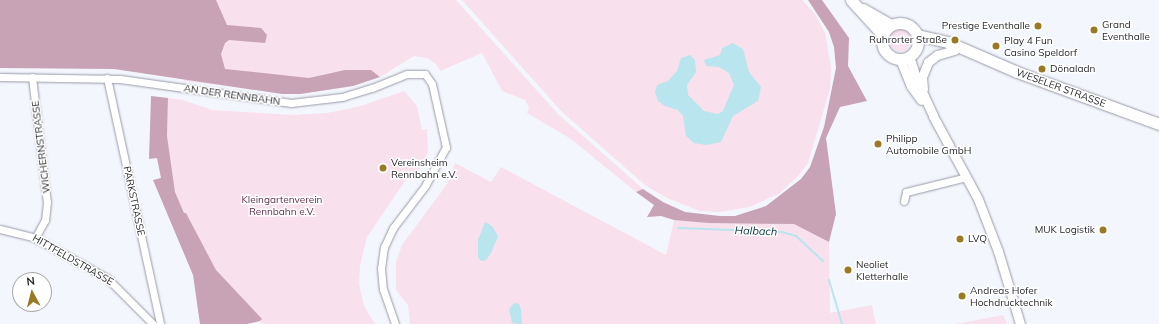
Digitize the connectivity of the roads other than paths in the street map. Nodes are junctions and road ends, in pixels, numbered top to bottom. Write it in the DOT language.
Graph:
graph roads {
  1 [pos="853,2"];
  2 [pos="891,25"];
  3 [pos="883,35"];
  4 [pos="918,40"];
  5 [pos="955,48"];
  6 [pos="905,57"];
  7 [pos="0,77"];
  8 [pos="32,77"];
  9 [pos="108,78"];
  10 [pos="924,95"];
  11 [pos="933,116"];
  12 [pos="1159,124"];
  13 [pos="967,177"];
  14 [pos="904,201"];
  15 [pos="0,229"];
  16 [pos="35,238"];
  17 [pos="1019,322"];
  18 [pos="153,324"];
  19 [pos="160,324"];
  20 [pos="394,324"];
  1 -- 2 [label="main road"];
  1 -- 3 [label="main road"];
  2 -- 3 [label="main road"];
  2 -- 4 [label="main road"];
  3 -- 6 [label="main road"];
  4 -- 5 [label="main road, WESELER STRASSE"];
  4 -- 6 [label="main road"];
  5 -- 10 [label="street"];
  5 -- 12 [label="main road, WESELER STRASSE"];
  6 -- 10 [label="street"];
  6 -- 11 [label="street"];
  7 -- 8 [label="street, AN DER RENNBAHN"];
  8 -- 9 [label="street, AN DER RENNBAHN"];
  8 -- 16 [label="street, WICHERNSTRASSE"];
  9 -- 19 [label="street, PARKSTRASSE"];
  9 -- 20 [label="street, AN DER RENNBAHN"];
  10 -- 11 [label="street"];
  11 -- 13 [label="street"];
  13 -- 14 [label="street"];
  13 -- 17 [label="street"];
  15 -- 16 [label="street, HITTFELDSTRASSE"];
  16 -- 18 [label="street, HITTFELDSTRASSE"];
}
